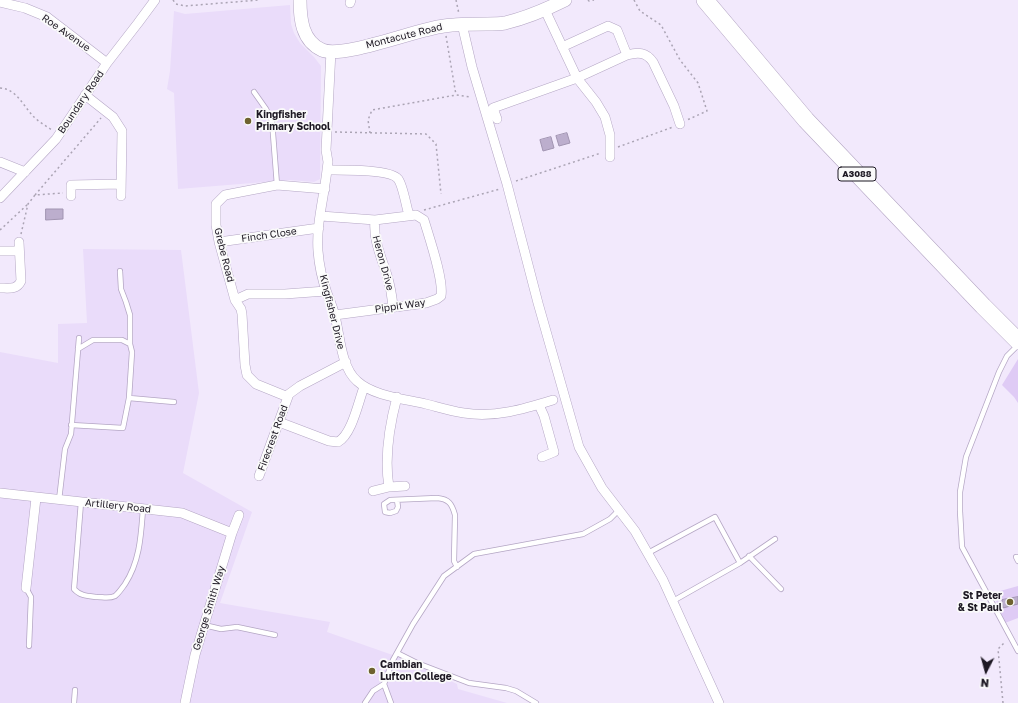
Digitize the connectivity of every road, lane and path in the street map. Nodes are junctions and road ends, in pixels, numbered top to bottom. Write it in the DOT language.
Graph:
graph roads {
  1 [pos="154,0"];
  2 [pos="173,0"];
  3 [pos="260,0"];
  4 [pos="300,0"];
  5 [pos="456,0"];
  6 [pos="565,0"];
  7 [pos="588,0"];
  8 [pos="594,0"];
  9 [pos="704,0"];
  10 [pos="0,2"];
  11 [pos="27,4"];
  12 [pos="545,10"];
  13 [pos="462,24"];
  14 [pos="444,26"];
  15 [pos="562,47"];
  16 [pos="331,52"];
  17 [pos="627,55"];
  18 [pos="107,62"];
  19 [pos="479,71"];
  20 [pos="576,78"];
  21 [pos="0,88"];
  22 [pos="254,92"];
  23 [pos="85,95"];
  24 [pos="456,95"];
  25 [pos="481,95"];
  26 [pos="493,108"];
  27 [pos="106,112"];
  28 [pos="497,119"];
  29 [pos="680,124"];
  30 [pos="327,131"];
  31 [pos="370,133"];
  32 [pos="59,135"];
  33 [pos="610,153"];
  34 [pos="0,162"];
  35 [pos="327,170"];
  36 [pos="25,172"];
  37 [pos="121,184"];
  38 [pos="277,185"];
  39 [pos="507,186"];
  40 [pos="325,190"];
  41 [pos="71,194"];
  42 [pos="442,194"];
  43 [pos="35,195"];
  44 [pos="121,196"];
  45 [pos="0,198"];
  46 [pos="28,204"];
  47 [pos="413,215"];
  48 [pos="321,216"];
  49 [pos="375,220"];
  50 [pos="319,228"];
  51 [pos="0,230"];
  52 [pos="219,242"];
  53 [pos="19,246"];
  54 [pos="0,251"];
  55 [pos="120,271"];
  56 [pos="0,288"];
  57 [pos="326,291"];
  58 [pos="235,300"];
  59 [pos="393,306"];
  60 [pos="335,315"];
  61 [pos="79,338"];
  62 [pos="1018,341"];
  63 [pos="130,344"];
  64 [pos="1018,345"];
  65 [pos="78,349"];
  66 [pos="346,362"];
  67 [pos="364,387"];
  68 [pos="288,397"];
  69 [pos="397,397"];
  70 [pos="129,398"];
  71 [pos="554,400"];
  72 [pos="174,402"];
  73 [pos="539,405"];
  74 [pos="278,422"];
  75 [pos="72,425"];
  76 [pos="542,457"];
  77 [pos="259,476"];
  78 [pos="405,486"];
  79 [pos="389,487"];
  80 [pos="373,491"];
  81 [pos="0,493"];
  82 [pos="36,498"];
  83 [pos="59,500"];
  84 [pos="397,500"];
  85 [pos="81,502"];
  86 [pos="143,509"];
  87 [pos="619,510"];
  88 [pos="239,515"];
  89 [pos="232,533"];
  90 [pos="775,539"];
  91 [pos="648,553"];
  92 [pos="749,556"];
  93 [pos="1018,557"];
  94 [pos="1018,561"];
  95 [pos="740,562"];
  96 [pos="457,567"];
  97 [pos="26,588"];
  98 [pos="781,589"];
  99 [pos="673,601"];
  100 [pos="204,625"];
  101 [pos="275,635"];
  102 [pos="1010,638"];
  103 [pos="28,646"];
  104 [pos="1018,651"];
  105 [pos="397,653"];
  106 [pos="384,684"];
  107 [pos="75,690"];
  108 [pos="74,703"];
  109 [pos="185,703"];
  110 [pos="365,703"];
  111 [pos="391,703"];
  112 [pos="536,703"];
  113 [pos="719,703"];
  114 [pos="1003,703"];
  1 -- 18 [label="street, Boundary Road"];
  2 -- 3 [label="path"];
  4 -- 16 [label="street"];
  5 -- 13 [label="path"];
  6 -- 12 [label="street, Montacute Road"];
  7 -- 8 [label="path"];
  9 -- 62 [label="highway, A3088"];
  10 -- 11 [label="street, Roe Avenue"];
  11 -- 18 [label="street, Roe Avenue"];
  12 -- 13 [label="street, Montacute Road"];
  12 -- 15 [label="street"];
  13 -- 14 [label="street, Montacute Road"];
  13 -- 25 [label="street"];
  14 -- 16 [label="street, Montacute Road"];
  14 -- 24 [label="path"];
  15 -- 17 [label="street"];
  15 -- 20 [label="street"];
  16 -- 30 [label="street, Kingfisher Drive"];
  17 -- 20 [label="street"];
  17 -- 29 [label="street"];
  18 -- 23 [label="street, Boundary Road"];
  19 -- 26 [label="street"];
  20 -- 26 [label="street"];
  20 -- 33 [label="street"];
  21 -- 32 [label="path"];
  22 -- 38 [label="lane"];
  23 -- 27 [label="street"];
  23 -- 32 [label="street, Boundary Road"];
  24 -- 25 [label="path"];
  24 -- 31 [label="path"];
  25 -- 39 [label="street"];
  26 -- 28 [label="street"];
  27 -- 37 [label="street"];
  27 -- 43 [label="path"];
  30 -- 31 [label="path"];
  30 -- 35 [label="street, Kingfisher Drive"];
  31 -- 42 [label="path"];
  32 -- 36 [label="street, Boundary Road"];
  33 -- 39 [label="path"];
  34 -- 36 [label="street"];
  35 -- 40 [label="street, Kingfisher Drive"];
  35 -- 47 [label="street"];
  36 -- 45 [label="street, Boundary Road"];
  37 -- 41 [label="street"];
  37 -- 44 [label="street"];
  38 -- 40 [label="street, Grebe Road"];
  38 -- 52 [label="street, Grebe Road"];
  39 -- 47 [label="path"];
  39 -- 87 [label="street"];
  40 -- 48 [label="street, Kingfisher Drive"];
  41 -- 43 [label="path"];
  43 -- 46 [label="path"];
  46 -- 51 [label="path"];
  46 -- 53 [label="path"];
  47 -- 49 [label="street"];
  47 -- 59 [label="street, Pippit Way"];
  48 -- 49 [label="street"];
  48 -- 50 [label="street, Kingfisher Drive"];
  49 -- 59 [label="street, Heron Drive"];
  50 -- 52 [label="street, Finch Close"];
  50 -- 57 [label="street, Kingfisher Drive"];
  52 -- 58 [label="street, Grebe Road"];
  53 -- 54 [label="street"];
  53 -- 56 [label="street"];
  55 -- 63 [label="lane"];
  57 -- 58 [label="street"];
  57 -- 60 [label="street, Kingfisher Drive"];
  58 -- 68 [label="street, Grebe Road"];
  59 -- 60 [label="street, Pippit Way"];
  60 -- 66 [label="street, Kingfisher Drive"];
  61 -- 65 [label="lane"];
  63 -- 65 [label="lane"];
  63 -- 70 [label="lane"];
  64 -- 102 [label="lane"];
  65 -- 75 [label="lane"];
  66 -- 67 [label="street, Kingfisher Drive"];
  66 -- 68 [label="street, Firecrest Road"];
  67 -- 69 [label="street"];
  67 -- 74 [label="street"];
  68 -- 74 [label="street, Firecrest Road"];
  69 -- 73 [label="street"];
  69 -- 79 [label="street"];
  70 -- 72 [label="lane"];
  70 -- 75 [label="lane"];
  71 -- 73 [label="street"];
  73 -- 76 [label="street"];
  74 -- 77 [label="street, Firecrest Road"];
  75 -- 83 [label="lane"];
  78 -- 79 [label="street"];
  79 -- 80 [label="street"];
  81 -- 82 [label="street, Artillery Road"];
  82 -- 83 [label="street, Artillery Road"];
  82 -- 97 [label="street"];
  83 -- 85 [label="street, Artillery Road"];
  84 -- 96 [label="lane"];
  85 -- 86 [label="street, Artillery Road"];
  85 -- 86 [label="lane"];
  86 -- 89 [label="street, Artillery Road"];
  87 -- 91 [label="street"];
  87 -- 96 [label="lane"];
  88 -- 89 [label="street, George Smith Way"];
  89 -- 100 [label="street, George Smith Way"];
  90 -- 92 [label="lane"];
  91 -- 95 [label="lane"];
  91 -- 99 [label="street"];
  92 -- 95 [label="lane"];
  92 -- 98 [label="lane"];
  93 -- 94 [label="lane"];
  95 -- 99 [label="lane"];
  96 -- 105 [label="lane"];
  97 -- 103 [label="lane"];
  99 -- 113 [label="street"];
  100 -- 101 [label="lane"];
  100 -- 109 [label="street, George Smith Way"];
  102 -- 104 [label="lane"];
  102 -- 114 [label="path"];
  105 -- 106 [label="lane"];
  105 -- 112 [label="lane"];
  106 -- 110 [label="lane"];
  106 -- 111 [label="lane"];
  107 -- 108 [label="lane"];
}
